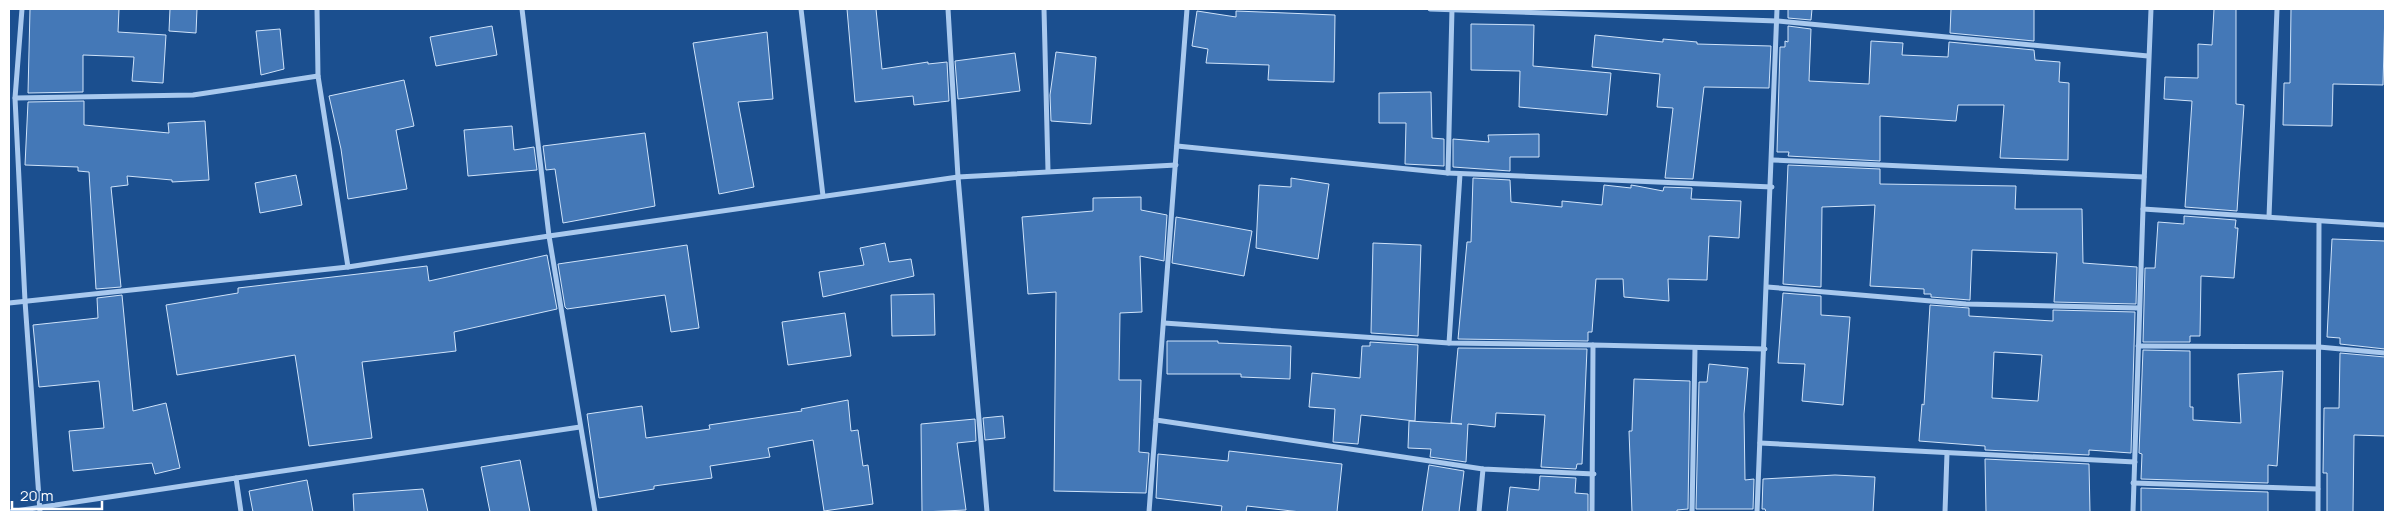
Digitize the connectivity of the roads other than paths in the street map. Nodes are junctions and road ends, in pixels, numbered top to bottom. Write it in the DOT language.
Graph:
graph roads {
  1 [pos="22,9"];
  2 [pos="317,9"];
  3 [pos="522,9"];
  4 [pos="801,9"];
  5 [pos="948,9"];
  6 [pos="1044,9"];
  7 [pos="1187,9"];
  8 [pos="1430,9"];
  9 [pos="1777,9"];
  10 [pos="2151,9"];
  11 [pos="2278,9"];
  12 [pos="1452,10"];
  13 [pos="1776,21"];
  14 [pos="2148,56"];
  15 [pos="318,76"];
  16 [pos="15,98"];
  17 [pos="1177,146"];
  18 [pos="1772,160"];
  19 [pos="1176,165"];
  20 [pos="1048,171"];
  21 [pos="1448,173"];
  22 [pos="1460,174"];
  23 [pos="958,177"];
  24 [pos="2144,177"];
  25 [pos="1772,187"];
  26 [pos="823,196"];
  27 [pos="2143,209"];
  28 [pos="2269,217"];
  29 [pos="2319,221"];
  30 [pos="2385,225"];
  31 [pos="549,236"];
  32 [pos="348,267"];
  33 [pos="1767,287"];
  34 [pos="25,301"];
  35 [pos="9,303"];
  36 [pos="2139,308"];
  37 [pos="1164,323"];
  38 [pos="1450,343"];
  39 [pos="1593,346"];
  40 [pos="2138,346"];
  41 [pos="2319,347"];
  42 [pos="1695,348"];
  43 [pos="1764,349"];
  44 [pos="2385,353"];
  45 [pos="1156,420"];
  46 [pos="580,427"];
  47 [pos="1760,443"];
  48 [pos="1947,453"];
  49 [pos="2135,462"];
  50 [pos="1483,469"];
  51 [pos="1594,474"];
  52 [pos="236,478"];
  53 [pos="2134,483"];
  54 [pos="2318,489"];
  55 [pos="40,511"];
  56 [pos="9,512"];
  57 [pos="241,512"];
  58 [pos="595,512"];
  59 [pos="987,512"];
  60 [pos="1149,512"];
  61 [pos="1479,512"];
  62 [pos="1592,512"];
  63 [pos="1692,512"];
  64 [pos="1757,512"];
  65 [pos="1946,512"];
  66 [pos="2132,512"];
  67 [pos="2318,512"];
  1 -- 16 [label="street"];
  2 -- 15 [label="street"];
  3 -- 31 [label="street"];
  4 -- 26 [label="street"];
  5 -- 23 [label="street"];
  6 -- 20 [label="street"];
  7 -- 17 [label="street"];
  8 -- 12 [label="street"];
  9 -- 13 [label="street"];
  10 -- 14 [label="street"];
  11 -- 28 [label="street"];
  12 -- 13 [label="street"];
  12 -- 21 [label="street"];
  13 -- 14 [label="street"];
  13 -- 18 [label="street"];
  14 -- 24 [label="street"];
  15 -- 16 [label="street"];
  15 -- 32 [label="street"];
  16 -- 34 [label="street"];
  17 -- 19 [label="street"];
  17 -- 21 [label="street"];
  18 -- 24 [label="street"];
  18 -- 25 [label="street"];
  19 -- 20 [label="street"];
  19 -- 37 [label="street"];
  20 -- 23 [label="street"];
  21 -- 22 [label="street"];
  22 -- 25 [label="street"];
  22 -- 38 [label="street"];
  23 -- 26 [label="street"];
  23 -- 59 [label="street"];
  24 -- 27 [label="street"];
  25 -- 33 [label="street"];
  26 -- 31 [label="street"];
  27 -- 28 [label="street"];
  27 -- 36 [label="street"];
  28 -- 29 [label="street"];
  29 -- 30 [label="street"];
  29 -- 41 [label="street"];
  31 -- 32 [label="street"];
  31 -- 46 [label="street"];
  32 -- 34 [label="street"];
  33 -- 36 [label="street"];
  33 -- 43 [label="street"];
  34 -- 35 [label="street"];
  34 -- 55 [label="street"];
  36 -- 40 [label="street"];
  37 -- 38 [label="street"];
  37 -- 45 [label="street"];
  38 -- 39 [label="street"];
  39 -- 42 [label="street"];
  39 -- 51 [label="street"];
  40 -- 41 [label="street"];
  40 -- 49 [label="street"];
  41 -- 44 [label="street"];
  41 -- 54 [label="street"];
  42 -- 43 [label="street"];
  42 -- 63 [label="street"];
  43 -- 47 [label="street"];
  45 -- 50 [label="street"];
  45 -- 60 [label="street"];
  46 -- 52 [label="street"];
  46 -- 58 [label="street"];
  47 -- 48 [label="street"];
  47 -- 64 [label="street"];
  48 -- 49 [label="street"];
  48 -- 65 [label="street"];
  49 -- 53 [label="street"];
  50 -- 51 [label="street"];
  50 -- 61 [label="street"];
  51 -- 62 [label="street"];
  52 -- 55 [label="street"];
  52 -- 57 [label="street"];
  53 -- 54 [label="street"];
  53 -- 66 [label="street"];
  54 -- 67 [label="street"];
  55 -- 56 [label="street"];
}
